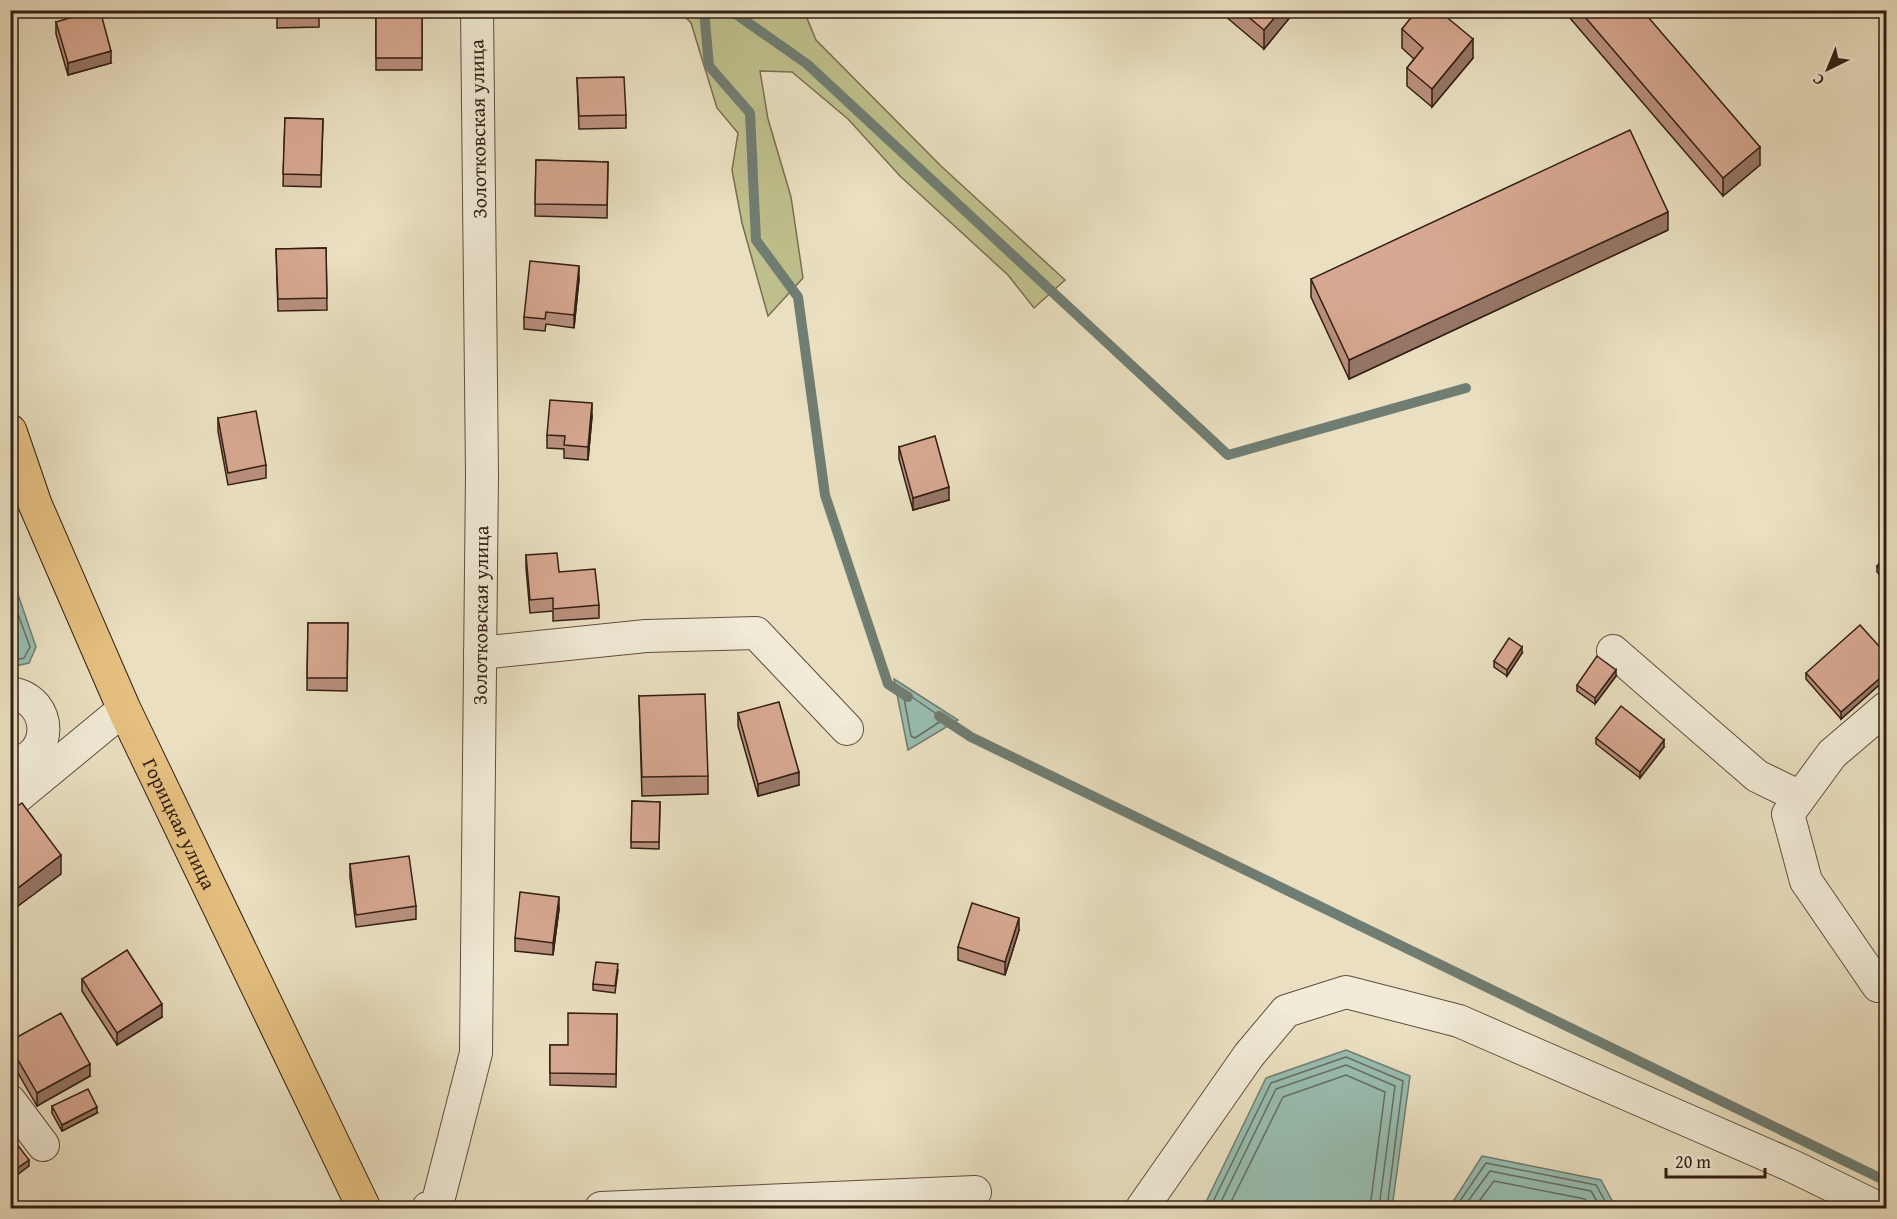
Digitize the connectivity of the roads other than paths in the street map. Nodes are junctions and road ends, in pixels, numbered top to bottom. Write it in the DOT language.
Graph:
graph roads {
  1 [pos="477,10"];
  2 [pos="10,431"];
  3 [pos="1613,651"];
  4 [pos="480,653"];
  5 [pos="10,693"];
  6 [pos="1887,708"];
  7 [pos="124,709"];
  8 [pos="847,729"];
  9 [pos="29,764"];
  10 [pos="1800,797"];
  11 [pos="10,803"];
  12 [pos="1878,986"];
  13 [pos="10,1101"];
  14 [pos="43,1146"];
  15 [pos="975,1192"];
  16 [pos="440,1207"];
  17 [pos="364,1209"];
  18 [pos="601,1209"];
  19 [pos="1142,1209"];
  20 [pos="1878,1209"];
  1 -- 4 [label="street, Золотковская улица"];
  2 -- 7 [label="main road, Горицкая улица"];
  3 -- 10 [label="street"];
  4 -- 8 [label="street"];
  4 -- 16 [label="street, Золотковская улица"];
  5 -- 9 [label="street"];
  6 -- 10 [label="street"];
  7 -- 9 [label="street"];
  7 -- 17 [label="main road, Горицкая улица"];
  9 -- 11 [label="street"];
  10 -- 12 [label="street"];
  13 -- 14 [label="street"];
  15 -- 18 [label="street"];
  19 -- 20 [label="street"];
}
